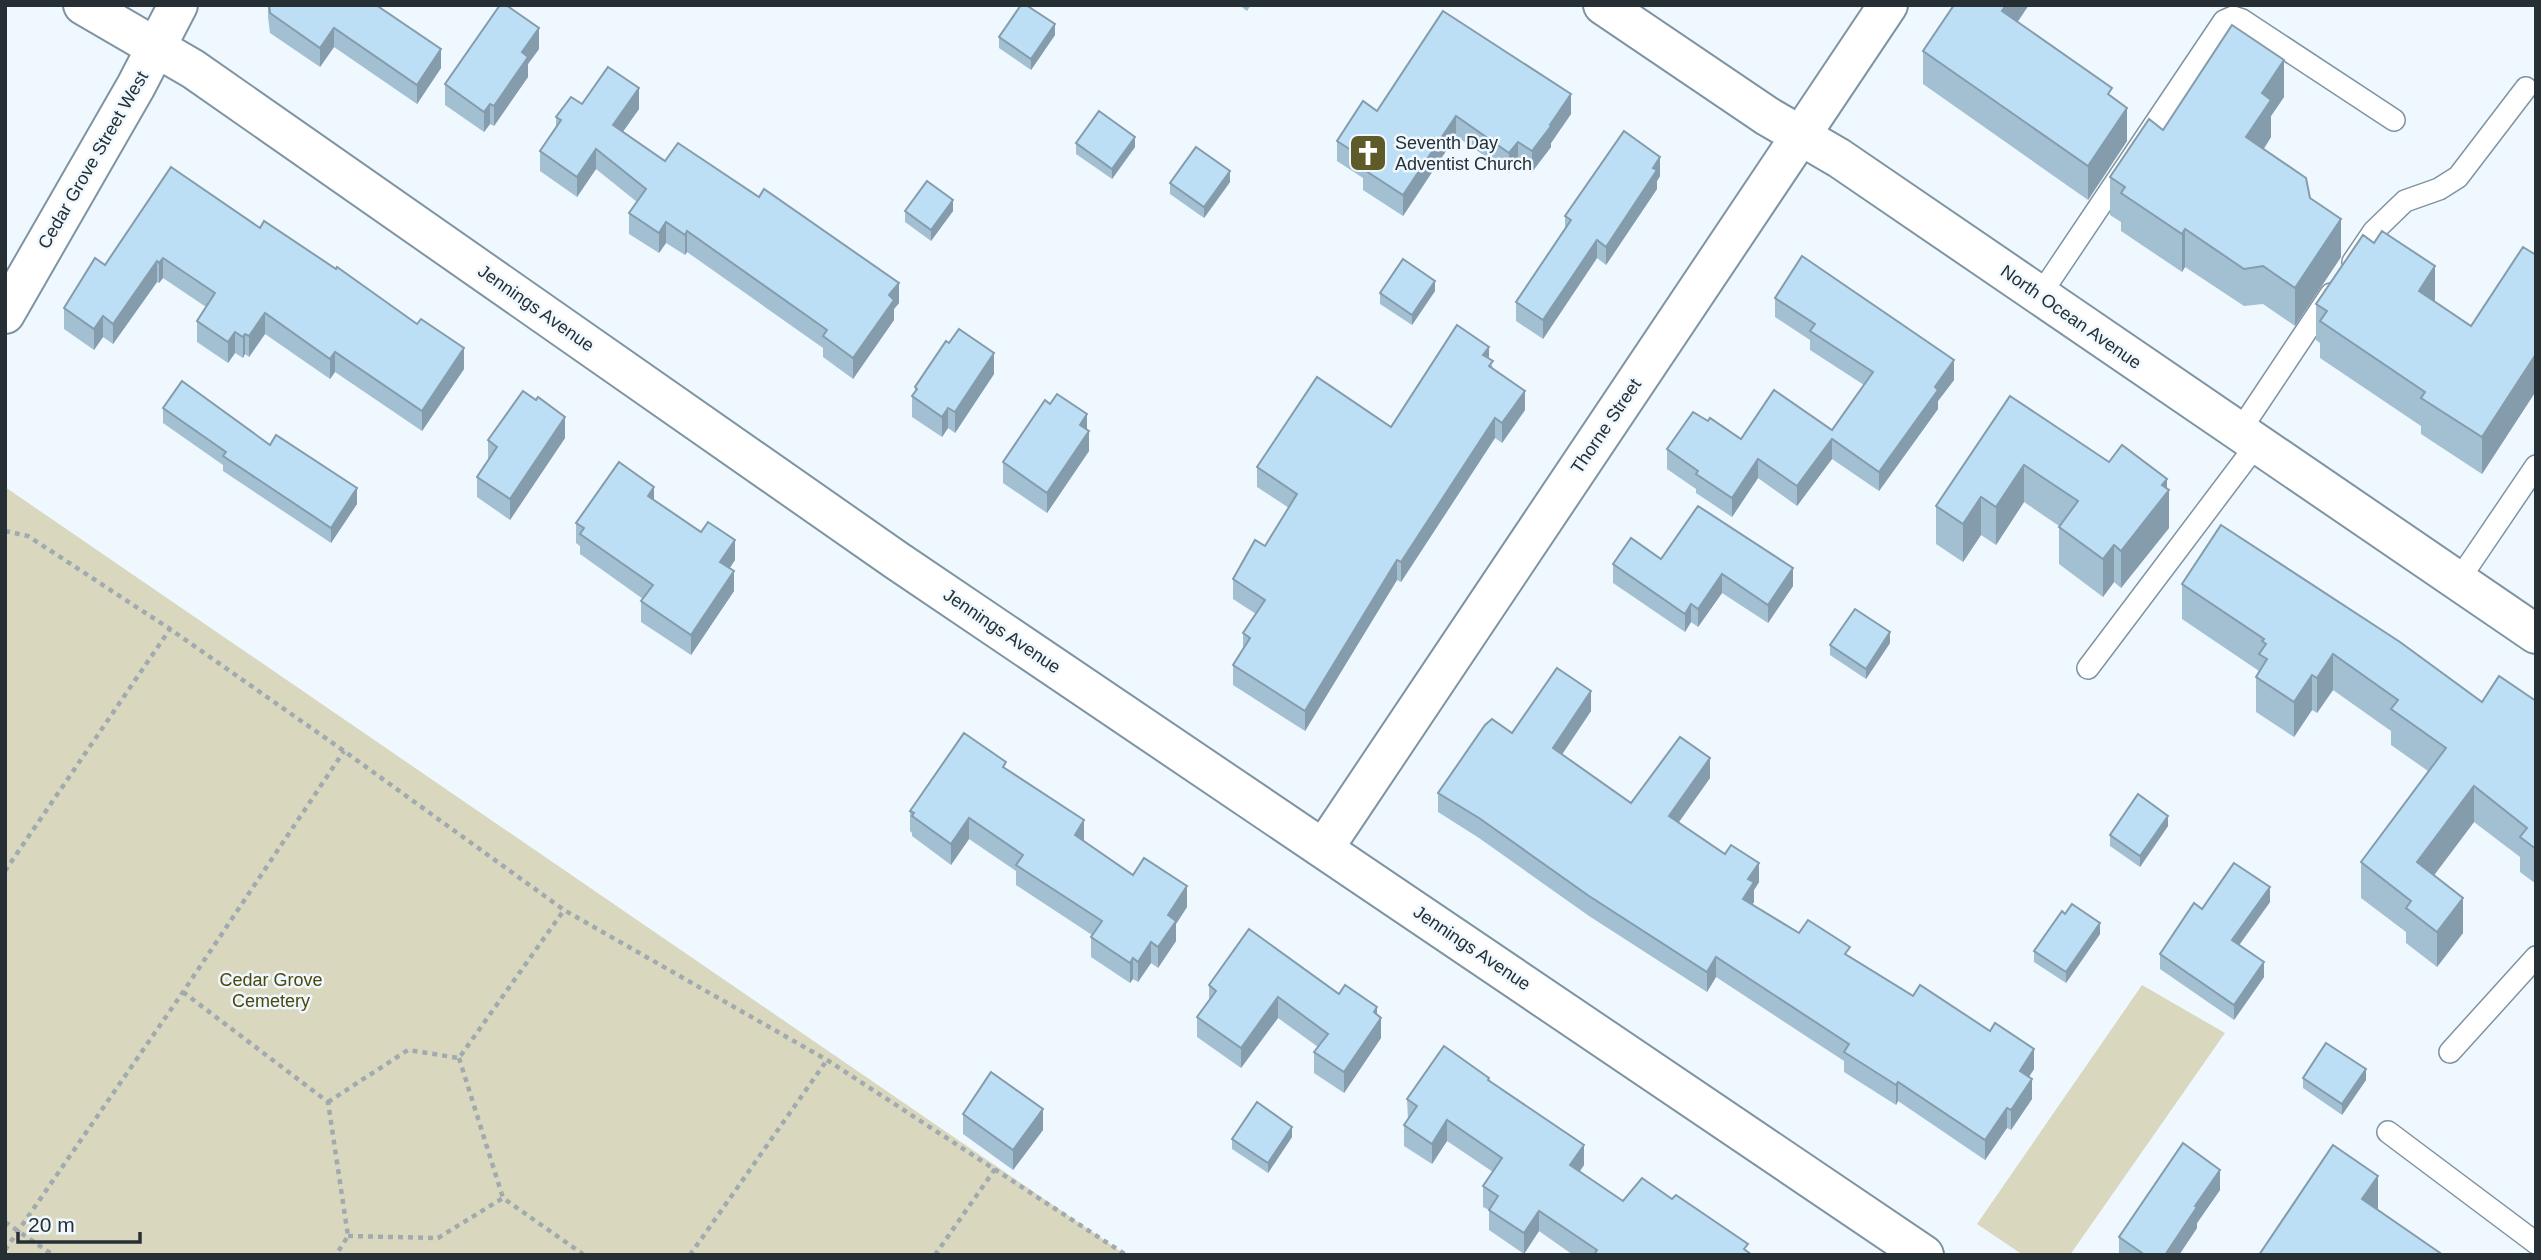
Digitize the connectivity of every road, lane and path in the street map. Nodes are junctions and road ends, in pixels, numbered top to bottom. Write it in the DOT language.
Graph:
graph roads {
  1 [pos="83,5"];
  2 [pos="178,5"];
  3 [pos="1603,5"];
  4 [pos="1888,5"];
  5 [pos="155,48"];
  6 [pos="2526,88"];
  7 [pos="2394,120"];
  8 [pos="1800,136"];
  9 [pos="2040,295"];
  10 [pos="5,314"];
  11 [pos="2248,438"];
  12 [pos="2536,466"];
  13 [pos="5,531"];
  14 [pos="2458,581"];
  15 [pos="170,629"];
  16 [pos="2536,634"];
  17 [pos="2088,668"];
  18 [pos="344,751"];
  19 [pos="1324,848"];
  20 [pos="5,871"];
  21 [pos="564,910"];
  22 [pos="2536,957"];
  23 [pos="183,992"];
  24 [pos="2450,1052"];
  25 [pos="459,1058"];
  26 [pos="827,1060"];
  27 [pos="328,1102"];
  28 [pos="2388,1132"];
  29 [pos="995,1169"];
  30 [pos="503,1198"];
  31 [pos="5,1222"];
  32 [pos="18,1231"];
  33 [pos="348,1236"];
  34 [pos="2536,1243"];
  35 [pos="5,1250"];
  36 [pos="53,1255"];
  37 [pos="336,1255"];
  38 [pos="584,1255"];
  39 [pos="690,1255"];
  40 [pos="935,1255"];
  41 [pos="1126,1255"];
  42 [pos="1924,1255"];
  1 -- 5 [label="street, Jennings Avenue"];
  2 -- 5 [label="street, Cedar Grove Street West"];
  3 -- 8 [label="street, North Ocean Avenue"];
  4 -- 8 [label="street, Thorne Street"];
  5 -- 10 [label="street, Cedar Grove Street West"];
  5 -- 19 [label="street, Jennings Avenue"];
  6 -- 11 [label="lane"];
  7 -- 9 [label="lane"];
  8 -- 9 [label="street, North Ocean Avenue"];
  8 -- 19 [label="street, Thorne Street"];
  9 -- 11 [label="street, North Ocean Avenue"];
  11 -- 14 [label="street, North Ocean Avenue"];
  11 -- 17 [label="lane"];
  12 -- 14 [label="lane"];
  13 -- 15 [label="path"];
  14 -- 16 [label="street, North Ocean Avenue"];
  15 -- 18 [label="path"];
  15 -- 20 [label="path"];
  18 -- 21 [label="path"];
  18 -- 23 [label="path"];
  19 -- 42 [label="street, Jennings Avenue"];
  21 -- 25 [label="path"];
  21 -- 26 [label="path"];
  22 -- 24 [label="lane"];
  23 -- 27 [label="path"];
  23 -- 32 [label="path"];
  25 -- 27 [label="path"];
  25 -- 30 [label="path"];
  26 -- 29 [label="path"];
  26 -- 39 [label="path"];
  27 -- 33 [label="path"];
  28 -- 34 [label="lane"];
  29 -- 40 [label="path"];
  29 -- 41 [label="path"];
  30 -- 33 [label="path"];
  30 -- 38 [label="path"];
  31 -- 32 [label="path"];
  32 -- 35 [label="path"];
  32 -- 36 [label="path"];
  33 -- 37 [label="path"];
}
